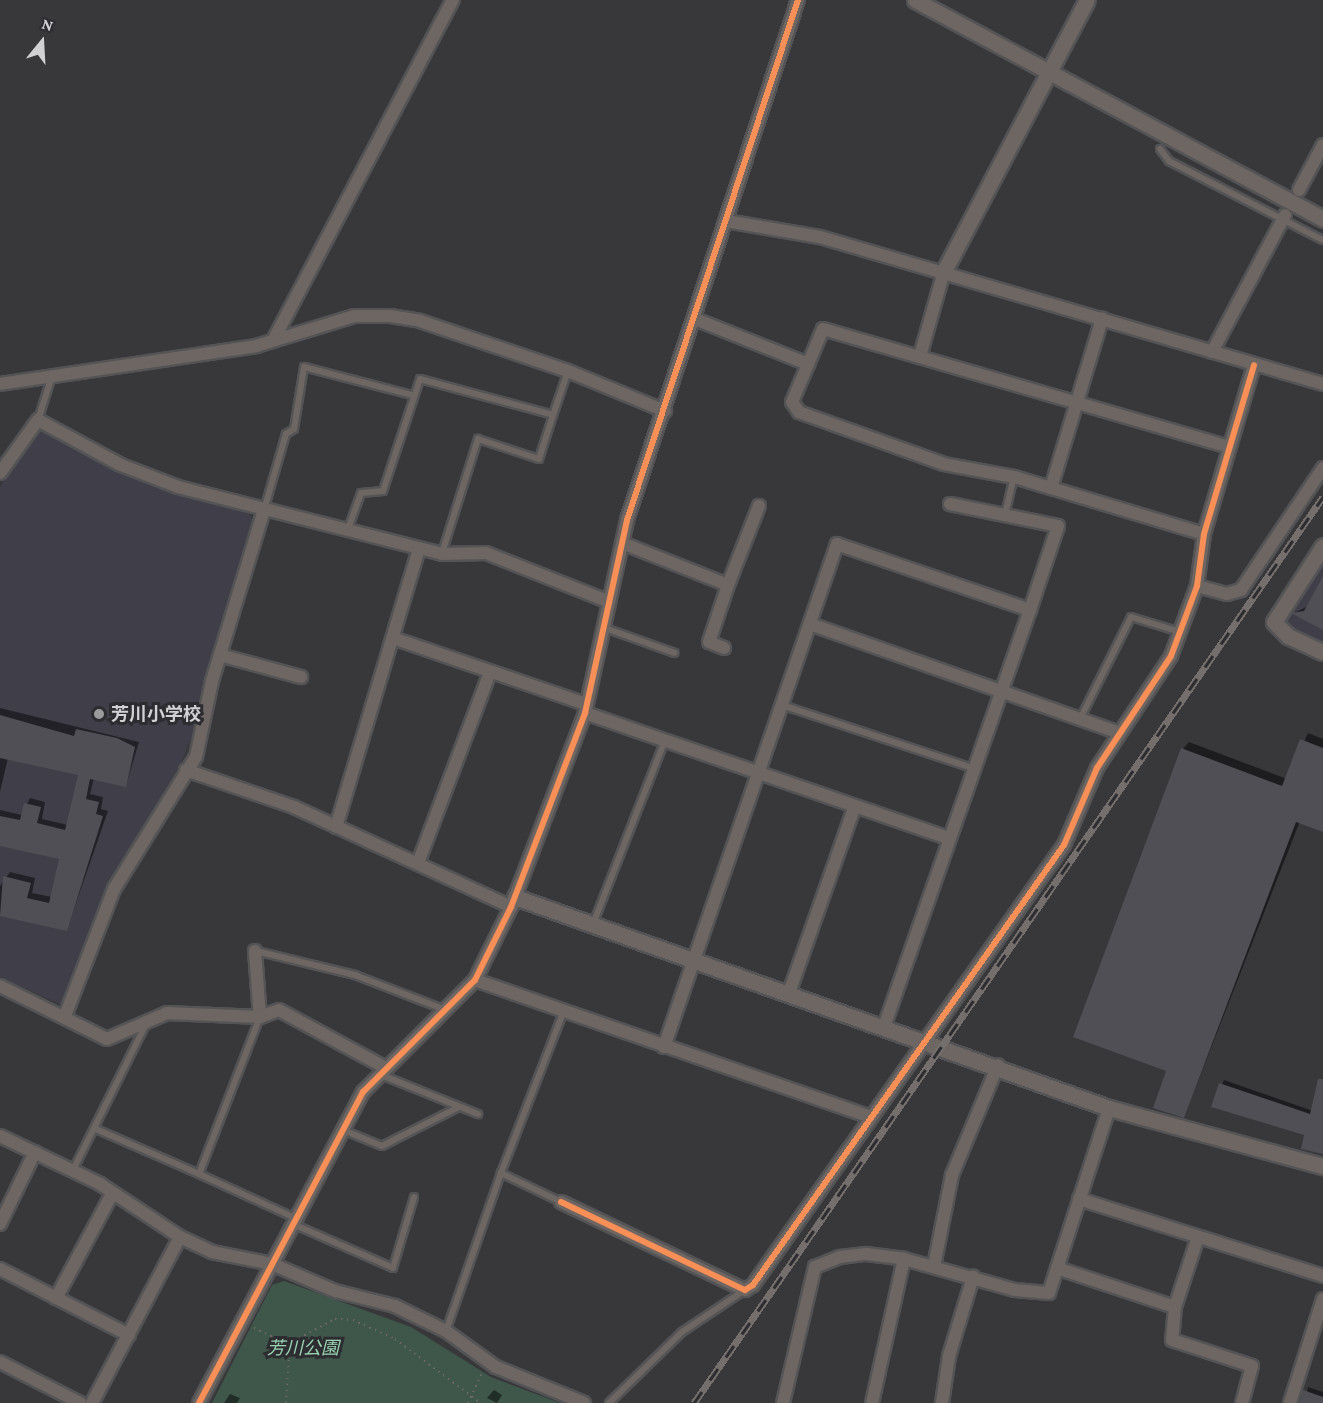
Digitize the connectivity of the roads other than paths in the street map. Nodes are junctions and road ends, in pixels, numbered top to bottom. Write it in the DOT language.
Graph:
graph roads {
  1 [pos="453,0"];
  2 [pos="798,0"];
  3 [pos="915,0"];
  4 [pos="1087,0"];
  5 [pos="1049,71"];
  6 [pos="1323,145"];
  7 [pos="1160,149"];
  8 [pos="1299,190"];
  9 [pos="1284,217"];
  10 [pos="1323,219"];
  11 [pos="726,221"];
  12 [pos="1323,240"];
  13 [pos="944,271"];
  14 [pos="695,319"];
  15 [pos="1102,319"];
  16 [pos="274,339"];
  17 [pos="1212,352"];
  18 [pos="920,356"];
  19 [pos="807,364"];
  20 [pos="1254,365"];
  21 [pos="568,371"];
  22 [pos="51,379"];
  23 [pos="0,384"];
  24 [pos="1323,384"];
  25 [pos="412,394"];
  26 [pos="1077,403"];
  27 [pos="665,411"];
  28 [pos="553,415"];
  29 [pos="38,420"];
  30 [pos="1229,447"];
  31 [pos="1323,468"];
  32 [pos="0,473"];
  33 [pos="1014,477"];
  34 [pos="1051,488"];
  35 [pos="950,504"];
  36 [pos="759,506"];
  37 [pos="264,510"];
  38 [pos="1005,515"];
  39 [pos="348,529"];
  40 [pos="1204,534"];
  41 [pos="622,543"];
  42 [pos="1323,546"];
  43 [pos="419,548"];
  44 [pos="442,554"];
  45 [pos="728,585"];
  46 [pos="1197,586"];
  47 [pos="607,602"];
  48 [pos="1030,610"];
  49 [pos="810,624"];
  50 [pos="602,627"];
  51 [pos="1182,632"];
  52 [pos="393,638"];
  53 [pos="724,648"];
  54 [pos="1323,651"];
  55 [pos="675,653"];
  56 [pos="220,655"];
  57 [pos="490,672"];
  58 [pos="302,676"];
  59 [pos="1001,690"];
  60 [pos="782,705"];
  61 [pos="585,708"];
  62 [pos="1080,719"];
  63 [pos="1119,733"];
  64 [pos="665,740"];
  65 [pos="973,768"];
  66 [pos="186,770"];
  67 [pos="760,772"];
  68 [pos="855,806"];
  69 [pos="336,827"];
  70 [pos="949,838"];
  71 [pos="418,863"];
  72 [pos="513,902"];
  73 [pos="592,925"];
  74 [pos="255,951"];
  75 [pos="696,960"];
  76 [pos="475,980"];
  77 [pos="0,986"];
  78 [pos="789,993"];
  79 [pos="443,1009"];
  80 [pos="563,1013"];
  81 [pos="65,1017"];
  82 [pos="260,1017"];
  83 [pos="146,1024"];
  84 [pos="884,1026"];
  85 [pos="924,1039"];
  86 [pos="664,1047"];
  87 [pos="998,1065"];
  88 [pos="381,1070"];
  89 [pos="459,1107"];
  90 [pos="1109,1108"];
  91 [pos="478,1114"];
  92 [pos="870,1117"];
  93 [pos="96,1129"];
  94 [pos="342,1130"];
  95 [pos="0,1136"];
  96 [pos="35,1152"];
  97 [pos="1323,1166"];
  98 [pos="73,1170"];
  99 [pos="501,1173"];
  100 [pos="199,1174"];
  101 [pos="112,1194"];
  102 [pos="414,1197"];
  103 [pos="1079,1199"];
  104 [pos="561,1202"];
  105 [pos="294,1221"];
  106 [pos="0,1224"];
  107 [pos="180,1237"];
  108 [pos="1198,1237"];
  109 [pos="904,1259"];
  110 [pos="272,1264"];
  111 [pos="934,1266"];
  112 [pos="1057,1268"];
  113 [pos="0,1269"];
  114 [pos="1323,1276"];
  115 [pos="973,1277"];
  116 [pos="745,1290"];
  117 [pos="56,1298"];
  118 [pos="1323,1299"];
  119 [pos="1175,1307"];
  120 [pos="446,1330"];
  121 [pos="129,1335"];
  122 [pos="0,1362"];
  123 [pos="80,1403"];
  124 [pos="92,1403"];
  125 [pos="198,1403"];
  126 [pos="584,1403"];
  127 [pos="609,1403"];
  128 [pos="783,1403"];
  129 [pos="872,1403"];
  130 [pos="942,1403"];
  131 [pos="1242,1403"];
  132 [pos="1290,1403"];
  1 -- 16 [label="street"];
  2 -- 11 [label="street"];
  3 -- 5 [label="street"];
  4 -- 5 [label="street"];
  5 -- 10 [label="street"];
  5 -- 13 [label="street"];
  6 -- 8 [label="street"];
  7 -- 9 [label="lane"];
  9 -- 12 [label="lane"];
  9 -- 17 [label="street"];
  11 -- 13 [label="street"];
  11 -- 14 [label="street"];
  13 -- 15 [label="street"];
  13 -- 18 [label="street"];
  14 -- 19 [label="street"];
  14 -- 27 [label="street"];
  15 -- 17 [label="street"];
  15 -- 26 [label="street"];
  16 -- 21 [label="street"];
  16 -- 22 [label="street"];
  17 -- 20 [label="street"];
  18 -- 19 [label="street"];
  18 -- 26 [label="street"];
  19 -- 33 [label="street"];
  20 -- 24 [label="street"];
  20 -- 30 [label="street"];
  21 -- 27 [label="street"];
  21 -- 28 [label="lane"];
  22 -- 23 [label="street"];
  22 -- 29 [label="lane"];
  25 -- 28 [label="lane"];
  25 -- 37 [label="lane"];
  25 -- 39 [label="lane"];
  26 -- 30 [label="street"];
  26 -- 34 [label="street"];
  27 -- 41 [label="street"];
  28 -- 44 [label="lane"];
  29 -- 32 [label="street"];
  29 -- 37 [label="street"];
  30 -- 40 [label="street"];
  31 -- 46 [label="street"];
  33 -- 34 [label="street"];
  33 -- 38 [label="lane"];
  34 -- 40 [label="street"];
  35 -- 38 [label="street"];
  36 -- 45 [label="street"];
  37 -- 39 [label="street"];
  37 -- 56 [label="street"];
  38 -- 48 [label="street"];
  39 -- 43 [label="street"];
  40 -- 46 [label="street"];
  41 -- 45 [label="street"];
  41 -- 47 [label="street"];
  42 -- 54 [label="street"];
  43 -- 44 [label="street"];
  43 -- 52 [label="street"];
  44 -- 47 [label="street"];
  45 -- 53 [label="street"];
  46 -- 51 [label="street"];
  47 -- 50 [label="street"];
  48 -- 49 [label="street"];
  48 -- 59 [label="street"];
  49 -- 59 [label="street"];
  49 -- 60 [label="street"];
  50 -- 55 [label="lane"];
  50 -- 61 [label="street"];
  51 -- 62 [label="lane"];
  51 -- 63 [label="street"];
  52 -- 57 [label="street"];
  52 -- 69 [label="street"];
  56 -- 58 [label="street"];
  56 -- 66 [label="street"];
  57 -- 61 [label="street"];
  57 -- 71 [label="street"];
  59 -- 62 [label="street"];
  59 -- 65 [label="street"];
  60 -- 65 [label="lane"];
  60 -- 67 [label="street"];
  61 -- 64 [label="street"];
  61 -- 72 [label="street"];
  62 -- 63 [label="street"];
  63 -- 85 [label="street"];
  64 -- 67 [label="street"];
  64 -- 73 [label="lane"];
  65 -- 70 [label="street"];
  66 -- 69 [label="street"];
  66 -- 81 [label="street"];
  67 -- 68 [label="street"];
  67 -- 75 [label="street"];
  68 -- 70 [label="street"];
  68 -- 78 [label="street"];
  69 -- 71 [label="street"];
  70 -- 84 [label="street"];
  71 -- 72 [label="street"];
  72 -- 73 [label="street"];
  72 -- 76 [label="street"];
  73 -- 75 [label="street"];
  74 -- 79 [label="lane"];
  74 -- 82 [label="street"];
  75 -- 78 [label="street"];
  75 -- 86 [label="street"];
  76 -- 79 [label="street"];
  76 -- 80 [label="street"];
  77 -- 81 [label="street"];
  78 -- 84 [label="street"];
  79 -- 88 [label="street"];
  80 -- 86 [label="street"];
  80 -- 99 [label="lane"];
  81 -- 83 [label="street"];
  82 -- 83 [label="street"];
  82 -- 88 [label="street"];
  82 -- 100 [label="lane"];
  83 -- 93 [label="lane"];
  84 -- 85 [label="street"];
  85 -- 87 [label="street"];
  85 -- 92 [label="street"];
  86 -- 92 [label="street"];
  87 -- 90 [label="street"];
  87 -- 111 [label="street"];
  88 -- 89 [label="lane"];
  88 -- 94 [label="street"];
  89 -- 91 [label="lane"];
  89 -- 94 [label="lane"];
  90 -- 97 [label="street"];
  90 -- 103 [label="street"];
  92 -- 116 [label="street"];
  93 -- 98 [label="lane"];
  93 -- 100 [label="lane"];
  94 -- 105 [label="street"];
  95 -- 96 [label="street"];
  96 -- 98 [label="street"];
  96 -- 106 [label="street"];
  98 -- 101 [label="street"];
  99 -- 104 [label="lane"];
  99 -- 120 [label="lane"];
  100 -- 105 [label="lane"];
  101 -- 107 [label="street"];
  101 -- 117 [label="street"];
  102 -- 105 [label="lane"];
  103 -- 108 [label="street"];
  103 -- 112 [label="street"];
  104 -- 116 [label="street"];
  105 -- 110 [label="street"];
  107 -- 110 [label="street"];
  107 -- 121 [label="street"];
  108 -- 114 [label="street"];
  108 -- 119 [label="street"];
  109 -- 111 [label="street"];
  109 -- 128 [label="street"];
  109 -- 129 [label="street"];
  110 -- 120 [label="street"];
  110 -- 125 [label="street"];
  111 -- 115 [label="street"];
  112 -- 115 [label="street"];
  112 -- 119 [label="street"];
  113 -- 117 [label="street"];
  115 -- 130 [label="street"];
  116 -- 127 [label="lane"];
  117 -- 121 [label="street"];
  118 -- 132 [label="street"];
  119 -- 131 [label="street"];
  120 -- 126 [label="street"];
  121 -- 124 [label="street"];
  122 -- 123 [label="street"];
}
